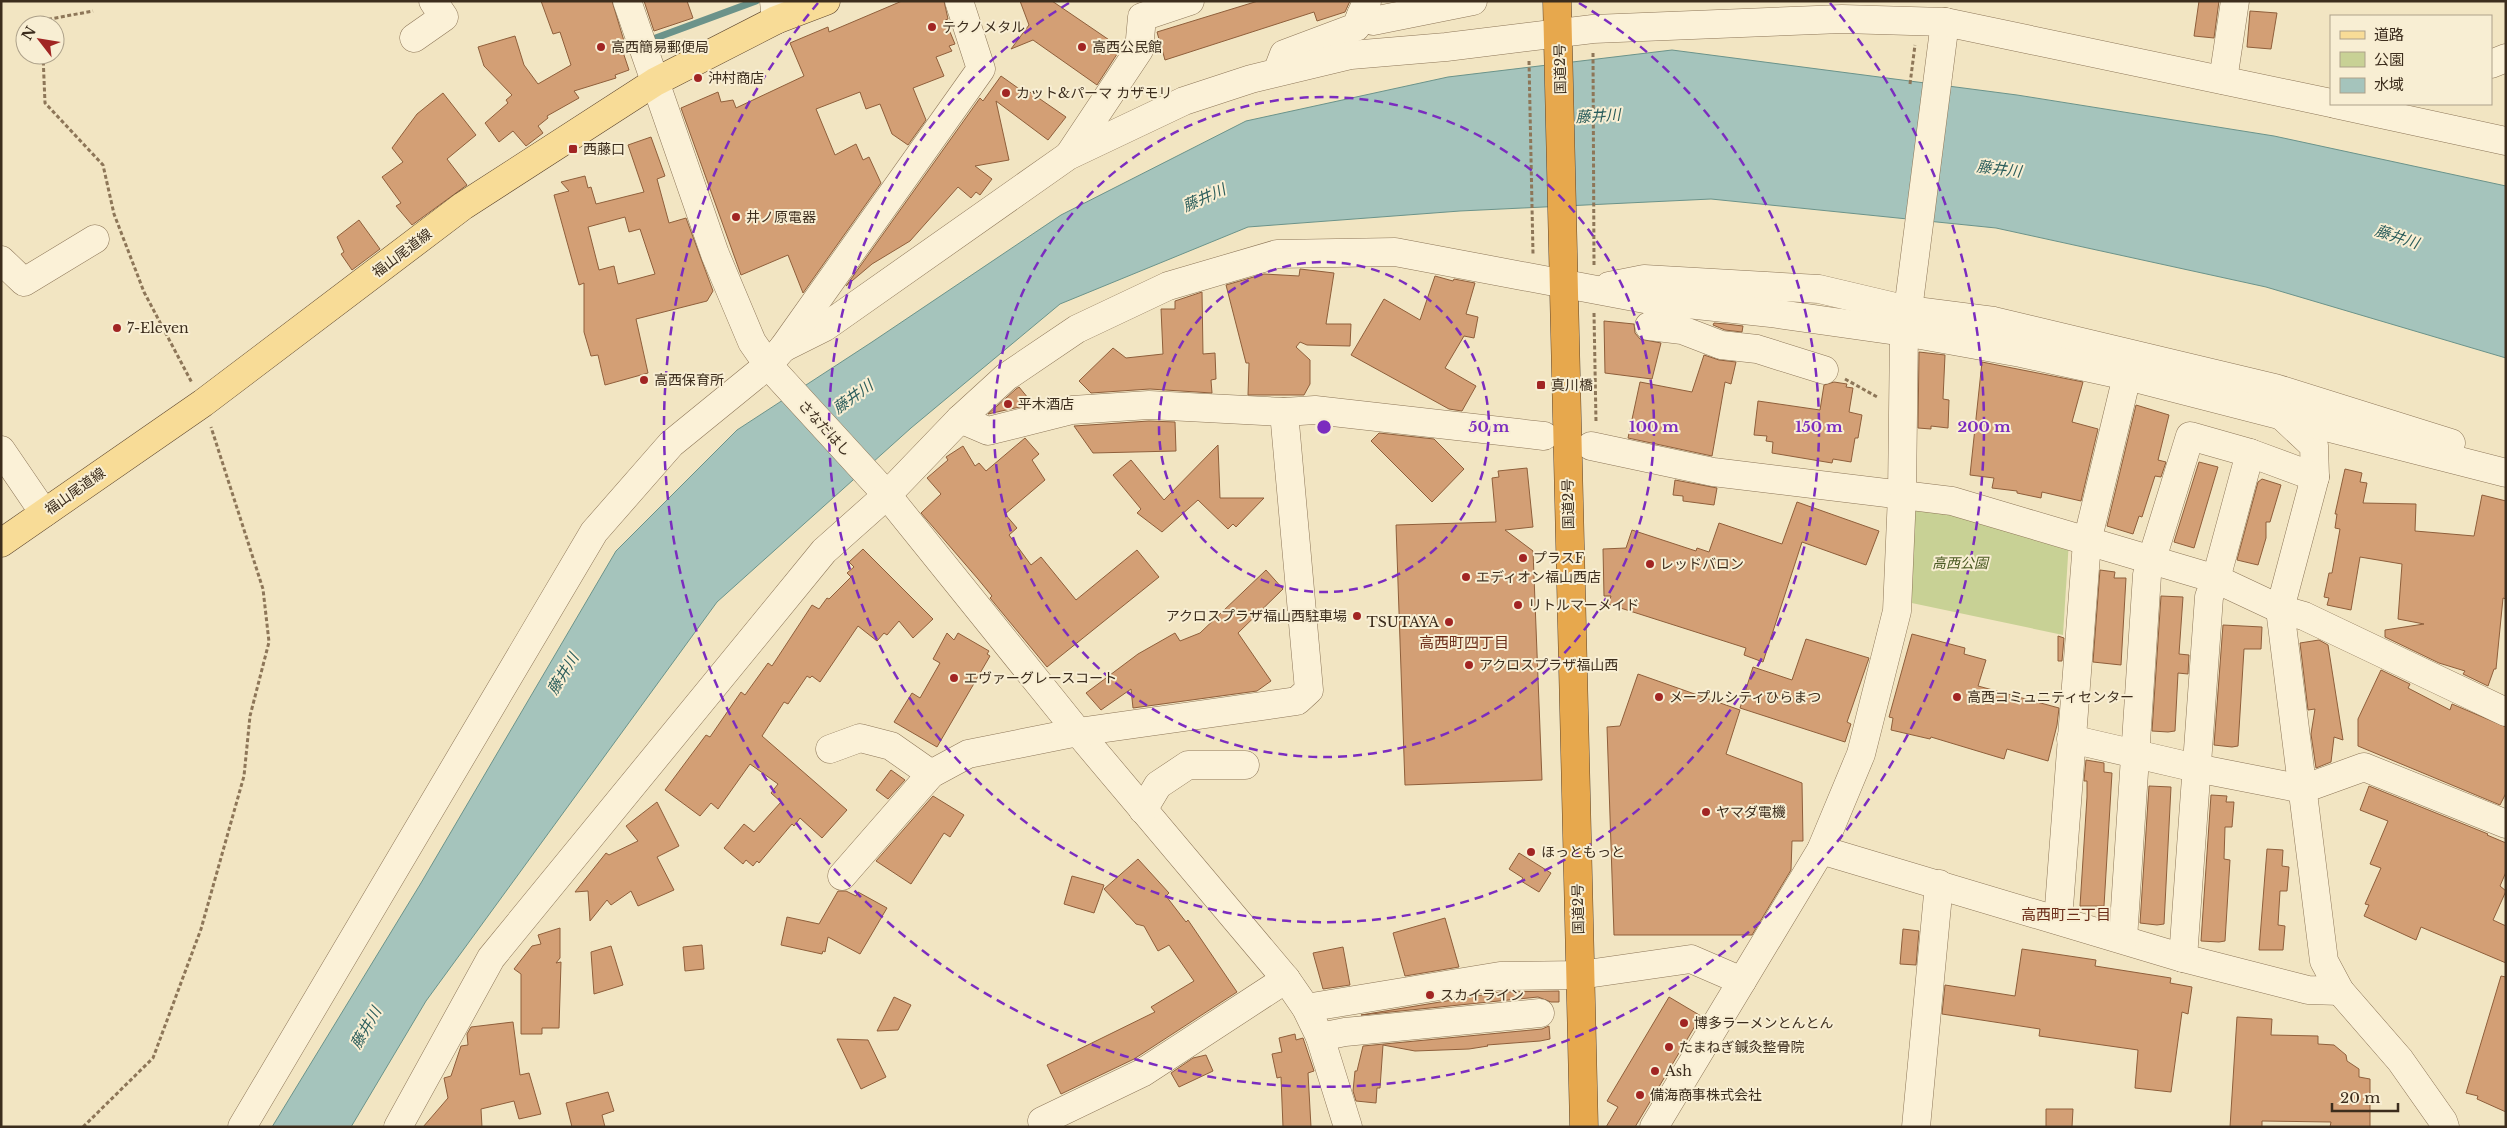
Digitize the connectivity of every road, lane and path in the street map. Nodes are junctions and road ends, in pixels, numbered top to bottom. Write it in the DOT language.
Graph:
graph roads {
  1 [pos="433,1"];
  2 [pos="627,1"];
  3 [pos="826,1"];
  4 [pos="959,1"];
  5 [pos="1190,1"];
  6 [pos="1473,1"];
  7 [pos="1557,1"];
  8 [pos="2235,1"];
  9 [pos="1364,8"];
  10 [pos="775,10"];
  11 [pos="1842,10"];
  12 [pos="93,11"];
  13 [pos="65,16"];
  14 [pos="1945,22"];
  15 [pos="1593,29"];
  16 [pos="1559,33"];
  17 [pos="1529,37"];
  18 [pos="414,38"];
  19 [pos="2506,58"];
  20 [pos="2492,64"];
  21 [pos="43,65"];
  22 [pos="1277,73"];
  23 [pos="2224,80"];
  24 [pos="655,82"];
  25 [pos="2330,103"];
  26 [pos="2345,105"];
  27 [pos="2386,109"];
  28 [pos="2506,141"];
  29 [pos="1081,144"];
  30 [pos="95,238"];
  31 [pos="1,260"];
  32 [pos="1563,272"];
  33 [pos="1534,279"];
  34 [pos="1594,288"];
  35 [pos="1680,303"];
  36 [pos="1906,321"];
  37 [pos="1649,326"];
  38 [pos="1682,330"];
  39 [pos="775,362"];
  40 [pos="1824,370"];
  41 [pos="2128,376"];
  42 [pos="2275,388"];
  43 [pos="203,403"];
  44 [pos="1903,406"];
  45 [pos="1284,412"];
  46 [pos="2280,415"];
  47 [pos="960,419"];
  48 [pos="1544,436"];
  49 [pos="1594,447"];
  50 [pos="1,450"];
  51 [pos="2250,453"];
  52 [pos="2506,464"];
  53 [pos="2506,473"];
  54 [pos="2315,477"];
  55 [pos="881,488"];
  56 [pos="1902,494"];
  57 [pos="44,513"];
  58 [pos="2087,542"];
  59 [pos="1,543"];
  60 [pos="2152,561"];
  61 [pos="2216,579"];
  62 [pos="2280,609"];
  63 [pos="2506,712"];
  64 [pos="1078,732"];
  65 [pos="2072,739"];
  66 [pos="830,749"];
  67 [pos="2137,754"];
  68 [pos="1245,765"];
  69 [pos="2196,768"];
  70 [pos="931,774"];
  71 [pos="2303,789"];
  72 [pos="1143,810"];
  73 [pos="2506,824"];
  74 [pos="1821,850"];
  75 [pos="842,876"];
  76 [pos="1939,884"];
  77 [pos="2058,920"];
  78 [pos="2123,939"];
  79 [pos="2183,958"];
  80 [pos="1580,975"];
  81 [pos="1286,978"];
  82 [pos="1742,981"];
  83 [pos="2340,991"];
  84 [pos="1306,1008"];
  85 [pos="1540,1013"];
  86 [pos="1320,1036"];
  87 [pos="1042,1122"];
  88 [pos="83,1127"];
  89 [pos="242,1127"];
  90 [pos="398,1127"];
  91 [pos="1348,1127"];
  92 [pos="1584,1127"];
  93 [pos="1654,1127"];
  94 [pos="1916,1127"];
  95 [pos="2445,1127"];
  1 -- 18 [label="street"];
  2 -- 24 [label="street, さなだはし"];
  3 -- 10 [label="main road, 福山尾道線"];
  4 -- 39 [label="street"];
  5 -- 29 [label="street"];
  6 -- 9 [label="street"];
  7 -- 16 [label="highway, 国道2号"];
  8 -- 23 [label="street"];
  9 -- 22 [label="street"];
  10 -- 24 [label="main road, 福山尾道線"];
  11 -- 14 [label="street"];
  11 -- 15 [label="street"];
  12 -- 13 [label="path"];
  14 -- 23 [label="street"];
  14 -- 36 [label="street"];
  15 -- 16 [label="street"];
  15 -- 34 [label="path"];
  16 -- 17 [label="street"];
  16 -- 32 [label="highway, 国道2号"];
  17 -- 22 [label="street"];
  17 -- 33 [label="path"];
  19 -- 20 [label="street"];
  21 -- 43 [label="path"];
  22 -- 29 [label="street"];
  23 -- 25 [label="street"];
  24 -- 39 [label="street, さなだはし"];
  24 -- 43 [label="main road, 福山尾道線"];
  26 -- 27 [label="street"];
  27 -- 28 [label="street"];
  29 -- 39 [label="street"];
  30 -- 31 [label="street"];
  32 -- 33 [label="street"];
  32 -- 34 [label="street"];
  32 -- 80 [label="highway, 国道2号"];
  33 -- 47 [label="street"];
  34 -- 35 [label="street"];
  34 -- 36 [label="street"];
  34 -- 49 [label="path"];
  35 -- 36 [label="street"];
  35 -- 38 [label="street"];
  36 -- 41 [label="street"];
  36 -- 42 [label="street"];
  36 -- 44 [label="street"];
  37 -- 38 [label="street"];
  38 -- 40 [label="street"];
  39 -- 55 [label="street, さなだはし"];
  39 -- 89 [label="street"];
  40 -- 44 [label="path"];
  41 -- 46 [label="street"];
  41 -- 58 [label="street"];
  42 -- 46 [label="street"];
  42 -- 52 [label="street"];
  43 -- 57 [label="main road, 福山尾道線"];
  43 -- 88 [label="path"];
  44 -- 56 [label="street"];
  45 -- 47 [label="street"];
  45 -- 48 [label="street"];
  45 -- 64 [label="street"];
  46 -- 53 [label="street"];
  46 -- 54 [label="street"];
  47 -- 55 [label="street"];
  49 -- 56 [label="street"];
  50 -- 57 [label="street"];
  51 -- 54 [label="street"];
  51 -- 60 [label="street"];
  51 -- 61 [label="street"];
  54 -- 62 [label="street"];
  55 -- 64 [label="street, さなだはし"];
  55 -- 90 [label="street"];
  56 -- 58 [label="street"];
  56 -- 74 [label="street"];
  57 -- 59 [label="main road, 福山尾道線"];
  58 -- 60 [label="street"];
  58 -- 65 [label="street"];
  60 -- 61 [label="street"];
  60 -- 67 [label="street"];
  61 -- 62 [label="street"];
  61 -- 69 [label="street"];
  62 -- 63 [label="street"];
  62 -- 71 [label="street"];
  64 -- 70 [label="street"];
  64 -- 72 [label="street, さなだはし"];
  65 -- 67 [label="street"];
  65 -- 77 [label="street"];
  66 -- 70 [label="street"];
  67 -- 69 [label="street"];
  67 -- 78 [label="street"];
  68 -- 72 [label="street"];
  69 -- 71 [label="street"];
  69 -- 79 [label="street"];
  70 -- 75 [label="street"];
  71 -- 73 [label="street"];
  71 -- 83 [label="street"];
  72 -- 81 [label="street, さなだはし"];
  74 -- 76 [label="street"];
  74 -- 82 [label="street"];
  76 -- 77 [label="street"];
  76 -- 94 [label="street"];
  77 -- 78 [label="street"];
  78 -- 79 [label="street"];
  79 -- 83 [label="street"];
  80 -- 82 [label="street"];
  80 -- 84 [label="street"];
  80 -- 92 [label="highway, 国道2号"];
  81 -- 84 [label="street, さなだはし"];
  81 -- 87 [label="street"];
  82 -- 93 [label="street"];
  83 -- 95 [label="street"];
  84 -- 86 [label="street, さなだはし"];
  85 -- 86 [label="street"];
  86 -- 91 [label="street, さなだはし"];
}
